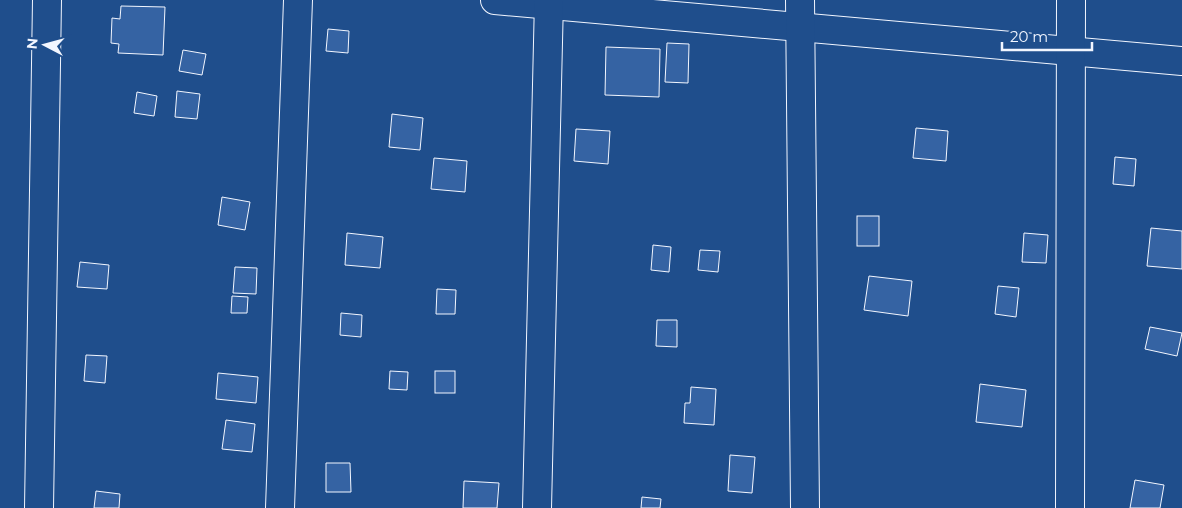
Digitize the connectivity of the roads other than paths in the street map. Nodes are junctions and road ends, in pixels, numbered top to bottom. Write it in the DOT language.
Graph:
graph roads {
  1 [pos="47,0"];
  2 [pos="298,0"];
  3 [pos="495,0"];
  4 [pos="800,0"];
  5 [pos="1072,0"];
  6 [pos="548,2"];
  7 [pos="799,27"];
  8 [pos="1071,51"];
  9 [pos="1182,61"];
  10 [pos="39,508"];
  11 [pos="280,508"];
  12 [pos="537,508"];
  13 [pos="805,508"];
  14 [pos="1070,508"];
  1 -- 10 [label="street"];
  2 -- 11 [label="street"];
  3 -- 6 [label="street"];
  4 -- 7 [label="street"];
  5 -- 8 [label="street"];
  6 -- 7 [label="street"];
  6 -- 12 [label="street"];
  7 -- 8 [label="street"];
  7 -- 13 [label="street"];
  8 -- 9 [label="street"];
  8 -- 14 [label="street"];
}
